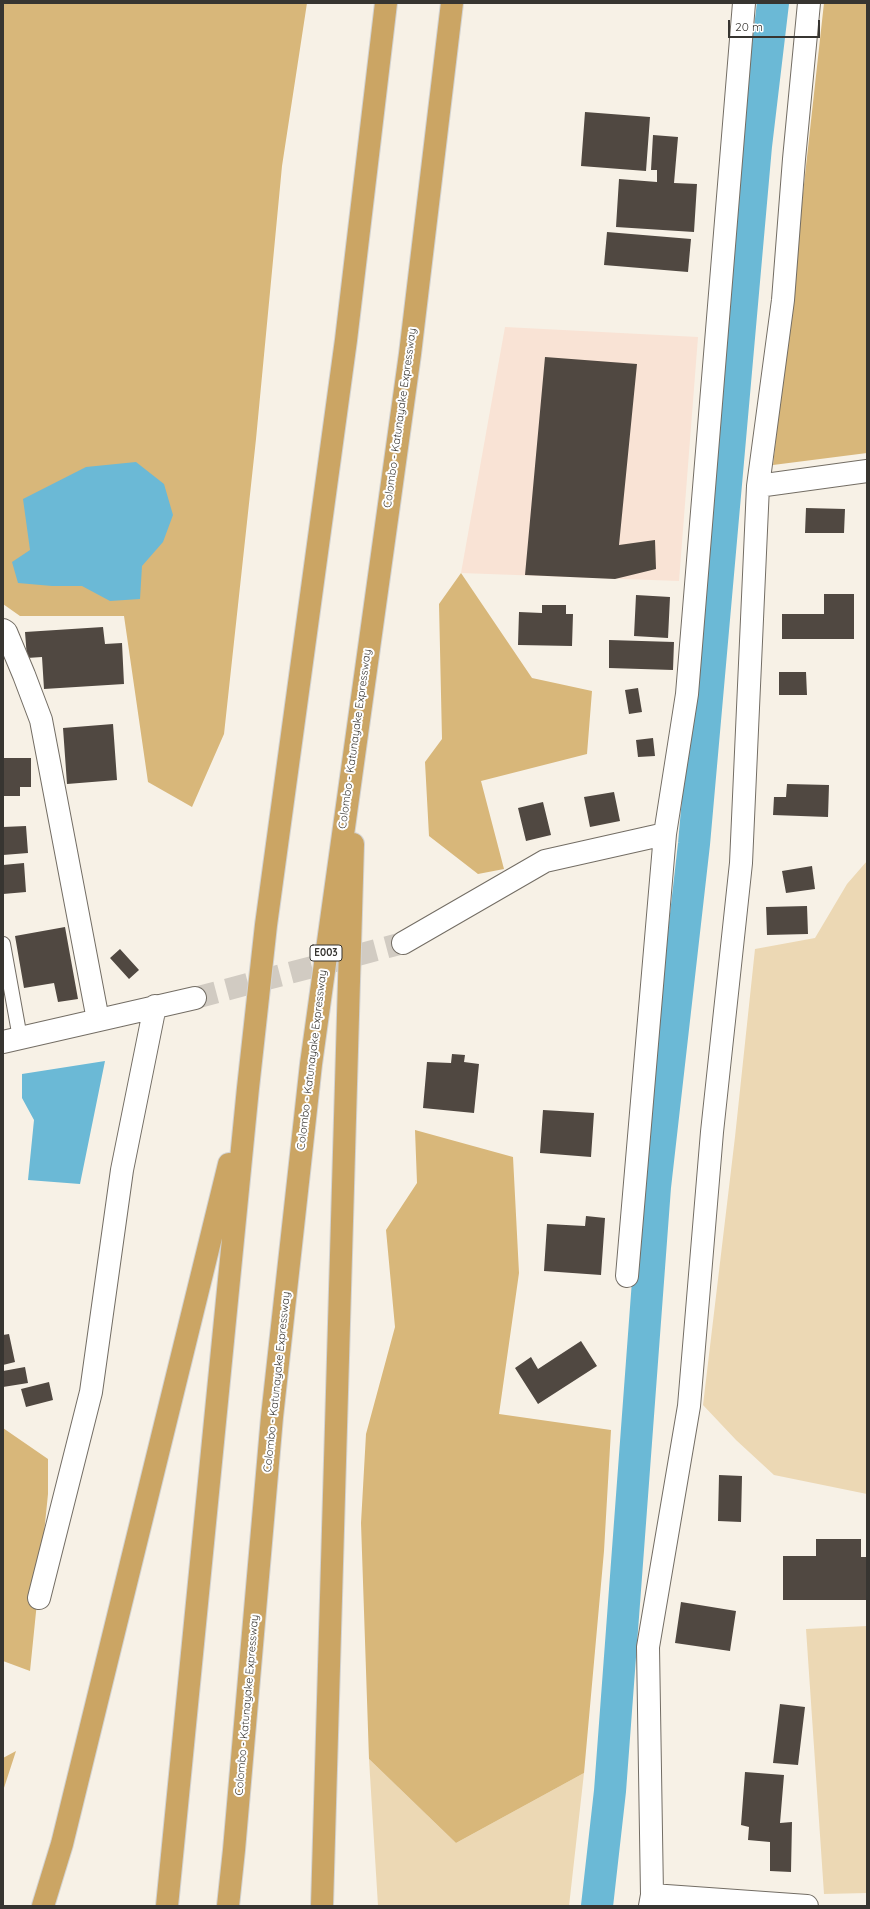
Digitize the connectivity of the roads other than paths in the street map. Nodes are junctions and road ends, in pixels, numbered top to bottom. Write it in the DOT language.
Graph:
graph roads {
  1 [pos="386,3"];
  2 [pos="452,3"];
  3 [pos="744,3"];
  4 [pos="809,3"];
  5 [pos="867,471"];
  6 [pos="758,486"];
  7 [pos="3,630"];
  8 [pos="357,728"];
  9 [pos="665,834"];
  10 [pos="403,943"];
  11 [pos="3,944"];
  12 [pos="195,998"];
  13 [pos="155,1006"];
  14 [pos="98,1020"];
  15 [pos="12,1040"];
  16 [pos="248,1088"];
  17 [pos="627,1276"];
  18 [pos="39,1598"];
  19 [pos="651,1900"];
  20 [pos="43,1906"];
  21 [pos="167,1906"];
  22 [pos="228,1906"];
  23 [pos="322,1906"];
  24 [pos="807,1906"];
  1 -- 16 [label="highway"];
  2 -- 8 [label="highway, Colombo - Katunayake Expressway / E003"];
  3 -- 9 [label="street"];
  4 -- 6 [label="street"];
  5 -- 6 [label="street"];
  6 -- 19 [label="street"];
  7 -- 14 [label="street"];
  8 -- 22 [label="highway, Colombo - Katunayake Expressway / E003"];
  8 -- 23 [label="highway"];
  9 -- 10 [label="street"];
  9 -- 17 [label="street"];
  11 -- 15 [label="lane"];
  12 -- 13 [label="street"];
  13 -- 14 [label="street"];
  13 -- 18 [label="street"];
  14 -- 15 [label="street"];
  16 -- 20 [label="highway"];
  16 -- 21 [label="highway"];
  19 -- 24 [label="street"];
}
